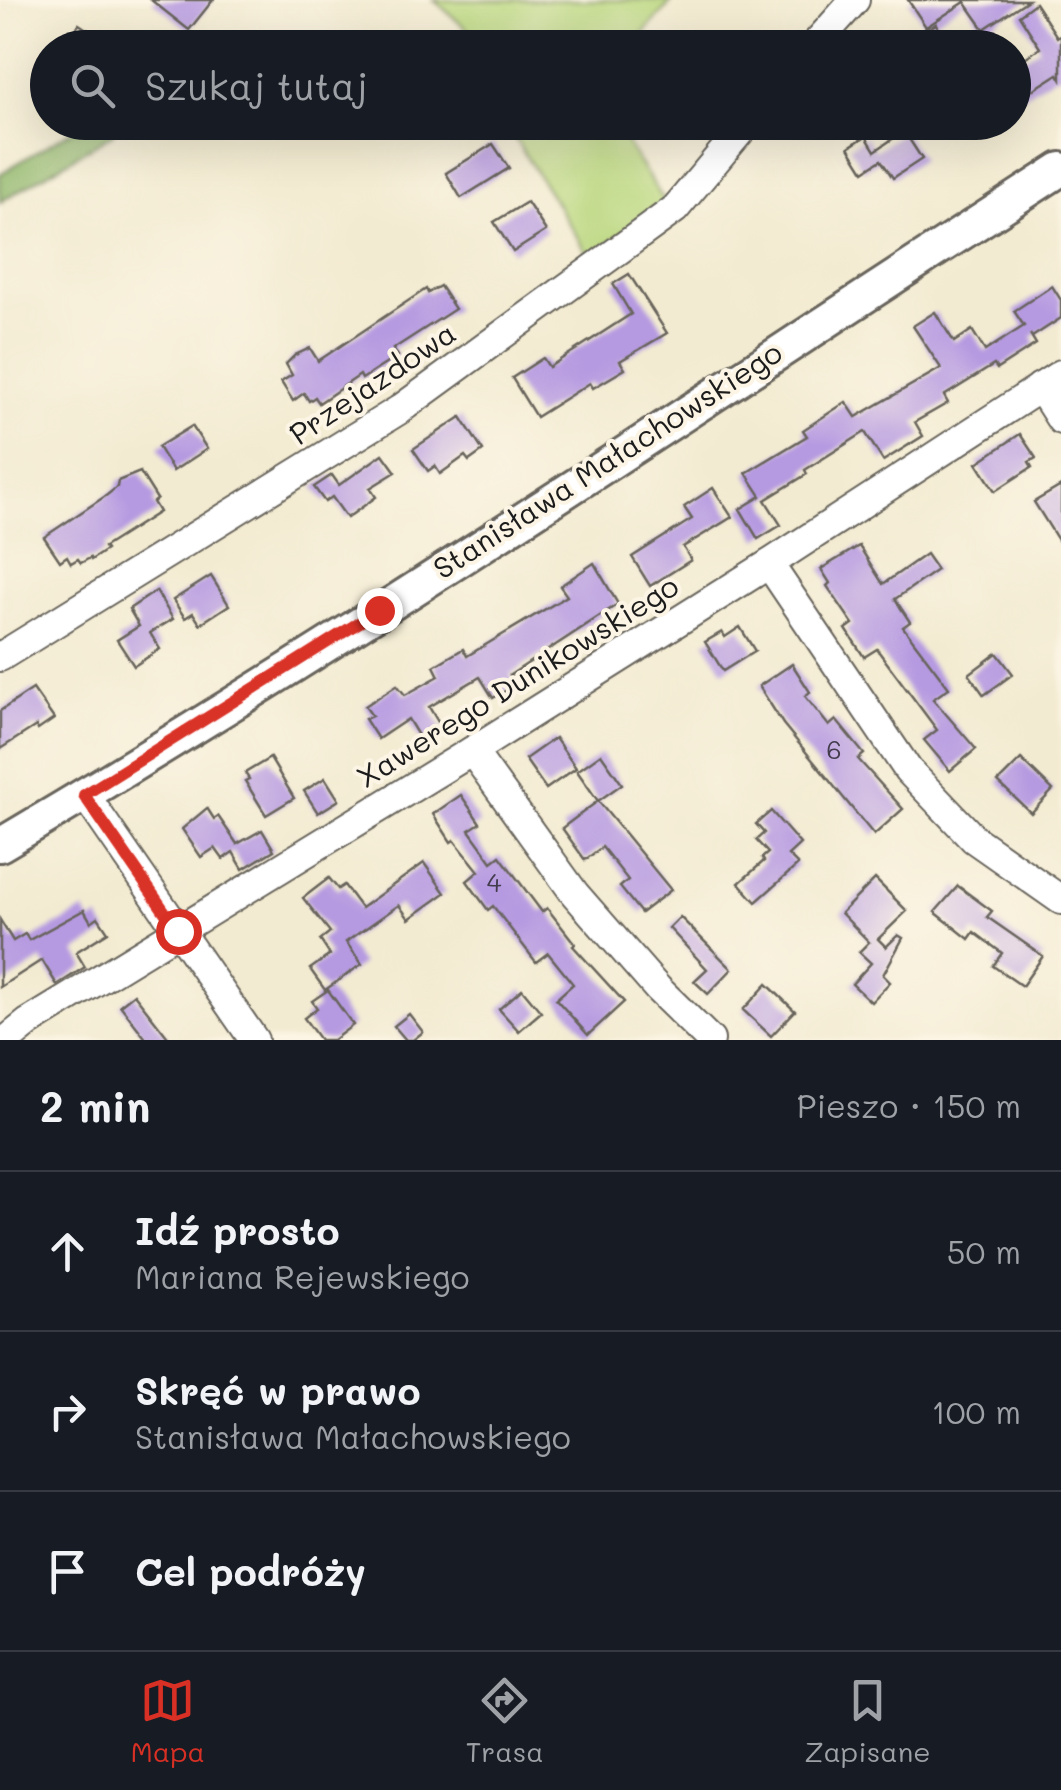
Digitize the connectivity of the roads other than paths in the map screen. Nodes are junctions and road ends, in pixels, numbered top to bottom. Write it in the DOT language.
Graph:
graph roads {
  1 [pos="855,0"];
  2 [pos="828,30"];
  3 [pos="733,140"];
  4 [pos="1061,169"];
  5 [pos="1051,380"];
  6 [pos="1061,420"];
  7 [pos="769,564"];
  8 [pos="0,657"];
  9 [pos="472,750"];
  10 [pos="84,795"];
  11 [pos="0,845"];
  12 [pos="1061,900"];
  13 [pos="178,931"];
  14 [pos="7,1040"];
  15 [pos="254,1040"];
  16 [pos="710,1040"];
  1 -- 2 [label="street"];
  3 -- 8 [label="street, Przejazdowa"];
  4 -- 10 [label="street, Stanisława Małachowskiego"];
  5 -- 6 [label="street"];
  5 -- 7 [label="street, Xawerego Dunikowskiego"];
  7 -- 9 [label="street, Xawerego Dunikowskiego"];
  7 -- 12 [label="street"];
  9 -- 13 [label="street, Xawerego Dunikowskiego"];
  9 -- 16 [label="street"];
  10 -- 11 [label="street, Stanisława Małachowskiego"];
  10 -- 13 [label="street"];
  13 -- 14 [label="street, Xawerego Dunikowskiego"];
  13 -- 15 [label="street"];
}
